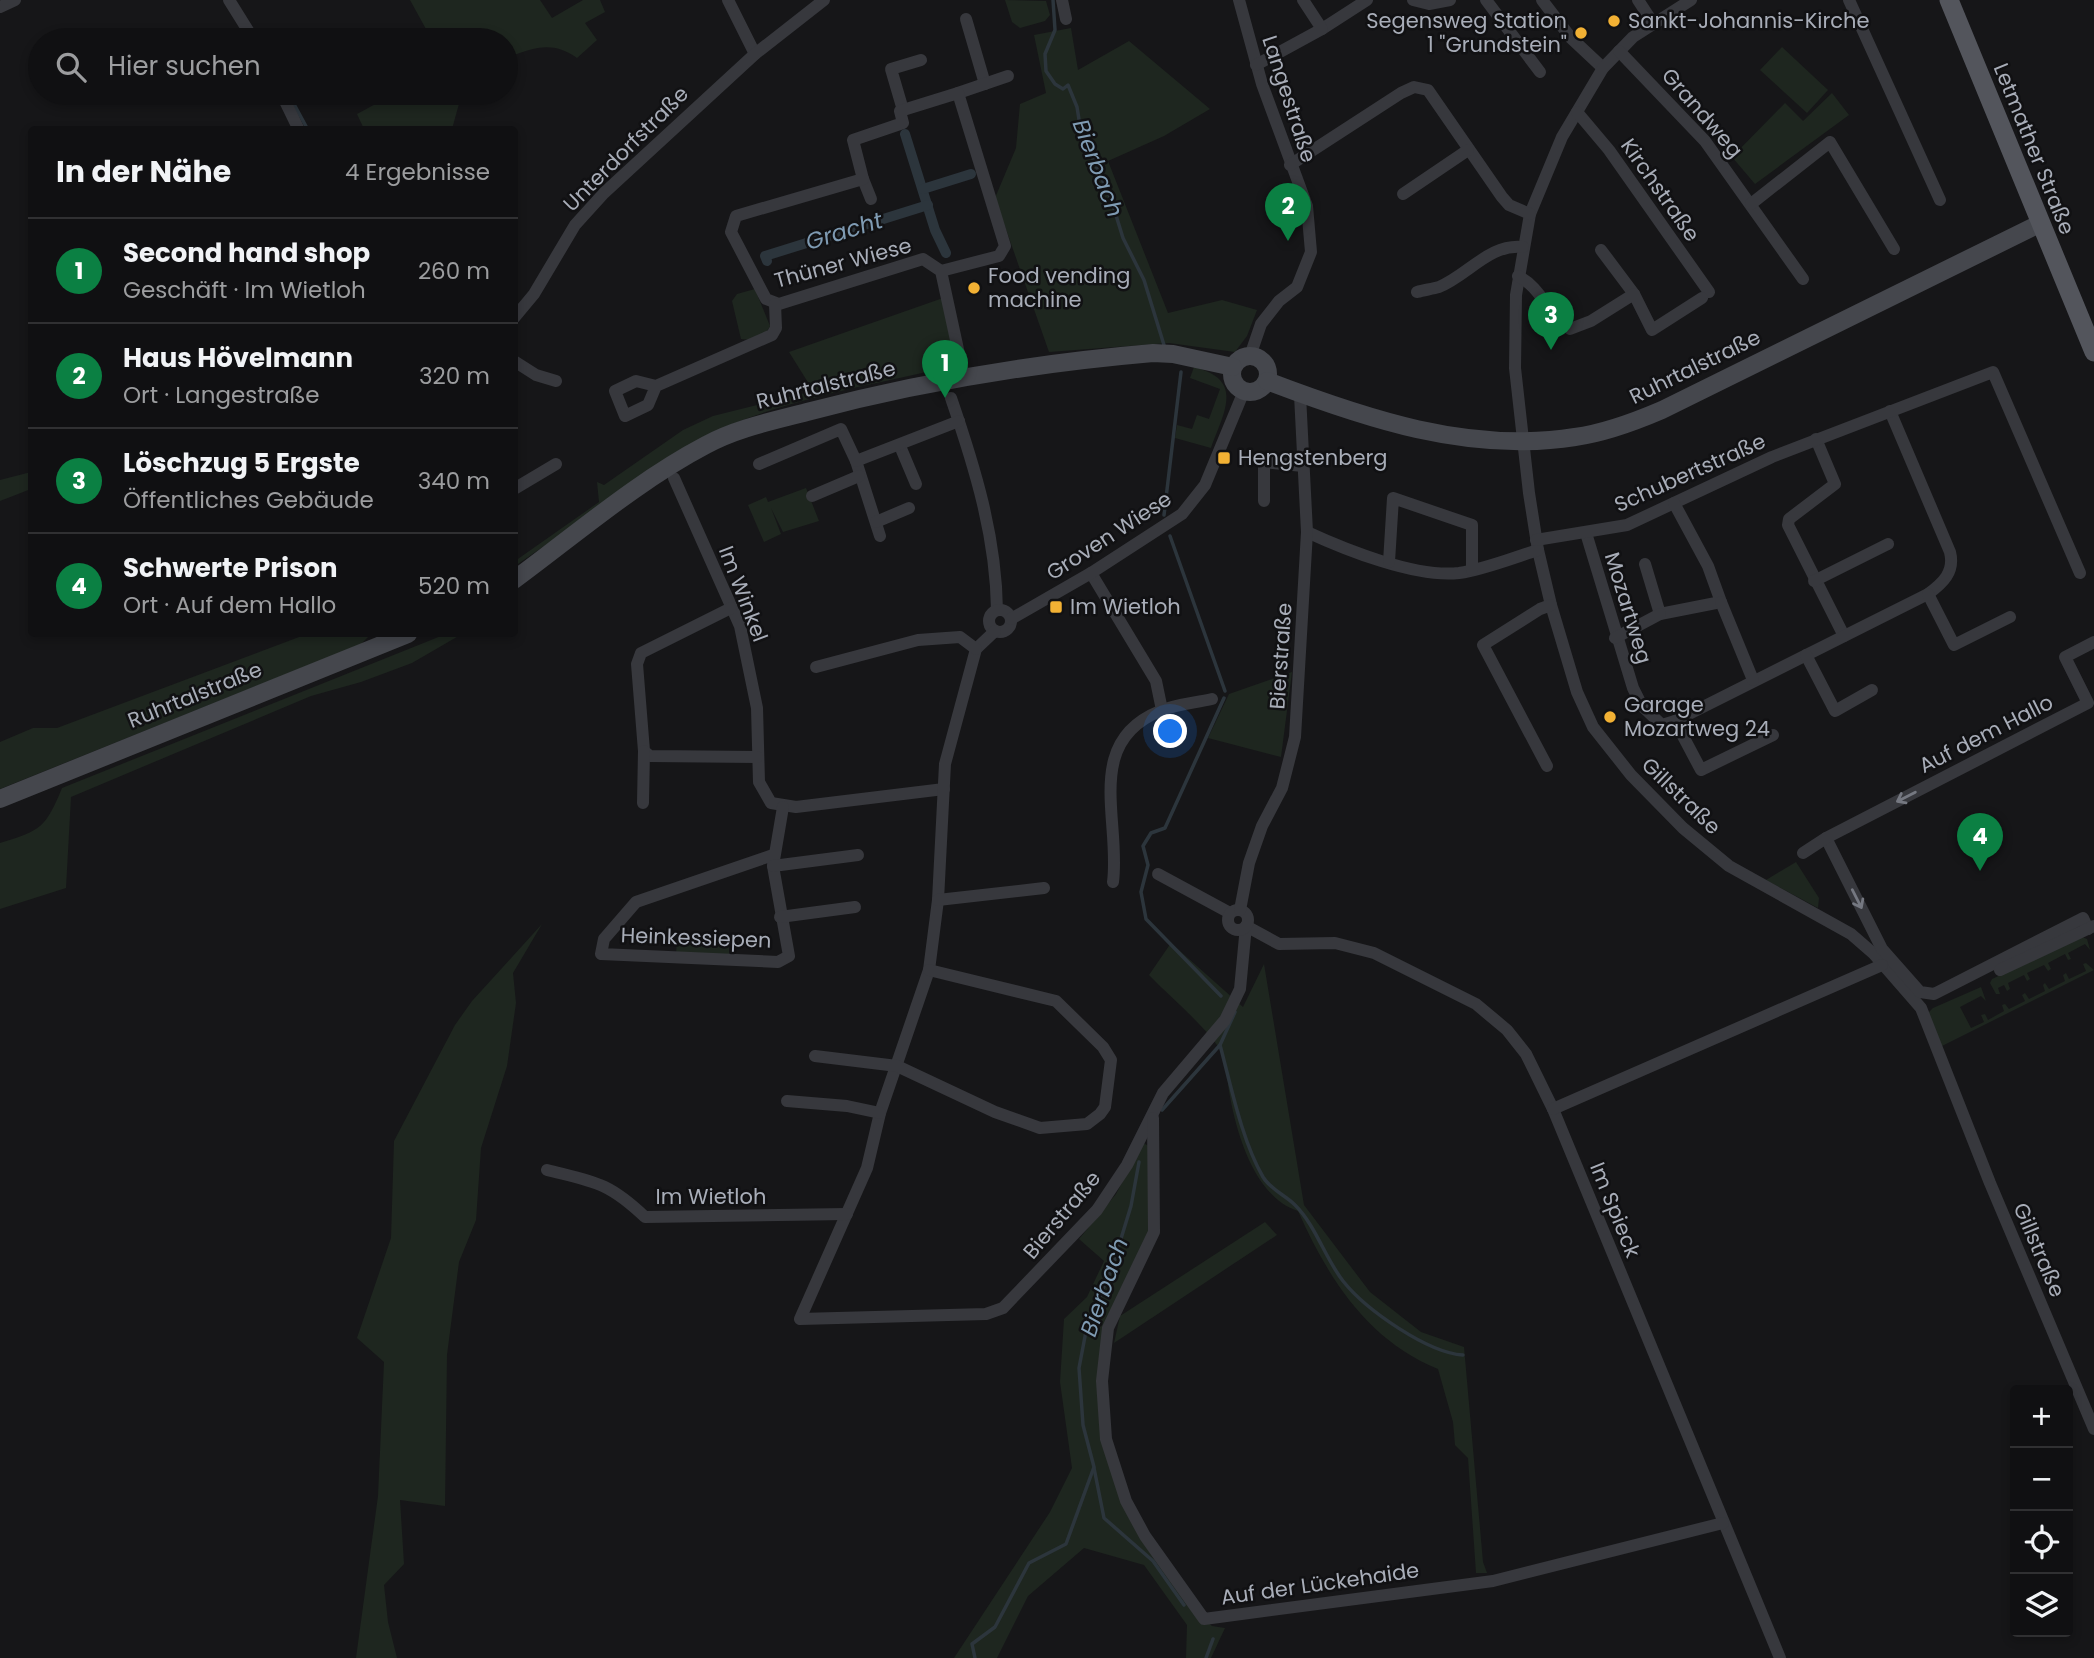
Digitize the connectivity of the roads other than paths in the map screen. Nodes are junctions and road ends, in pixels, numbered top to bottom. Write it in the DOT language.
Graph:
graph roads {
  1 [pos="15,0"];
  2 [pos="229,0"];
  3 [pos="728,0"];
  4 [pos="824,0"];
  5 [pos="1062,0"];
  6 [pos="1239,0"];
  7 [pos="1303,0"];
  8 [pos="1367,0"];
  9 [pos="1413,0"];
  10 [pos="1450,0"];
  11 [pos="1486,0"];
  12 [pos="1542,0"];
  13 [pos="1638,0"];
  14 [pos="1691,0"];
  15 [pos="1849,0"];
  16 [pos="1949,0"];
  17 [pos="1350,4"];
  18 [pos="0,7"];
  19 [pos="966,19"];
  20 [pos="1066,19"];
  21 [pos="1653,23"];
  22 [pos="246,28"];
  23 [pos="1322,29"];
  24 [pos="1619,51"];
  25 [pos="755,54"];
  26 [pos="921,60"];
  27 [pos="1256,65"];
  28 [pos="1603,68"];
  29 [pos="1540,72"];
  30 [pos="1008,76"];
  31 [pos="985,84"];
  32 [pos="958,93"];
  33 [pos="287,105"];
  34 [pos="903,110"];
  35 [pos="1577,112"];
  36 [pos="297,126"];
  37 [pos="1468,150"];
  38 [pos="1290,165"];
  39 [pos="863,179"];
  40 [pos="1404,194"];
  41 [pos="872,199"];
  42 [pos="1940,200"];
  43 [pos="1751,204"];
  44 [pos="1530,214"];
  45 [pos="2039,224"];
  46 [pos="1523,247"];
  47 [pos="1894,249"];
  48 [pos="1601,250"];
  49 [pos="942,271"];
  50 [pos="1518,276"];
  51 [pos="1803,279"];
  52 [pos="1417,292"];
  53 [pos="1634,294"];
  54 [pos="775,303"];
  55 [pos="518,313"];
  56 [pos="2094,352"];
  57 [pos="1250,356"];
  58 [pos="518,364"];
  59 [pos="1233,367"];
  60 [pos="964,377"];
  61 [pos="556,381"];
  62 [pos="1267,381"];
  63 [pos="656,386"];
  64 [pos="1244,391"];
  65 [pos="1300,395"];
  66 [pos="951,398"];
  67 [pos="1890,411"];
  68 [pos="959,421"];
  69 [pos="1816,439"];
  70 [pos="1522,440"];
  71 [pos="900,446"];
  72 [pos="856,461"];
  73 [pos="556,464"];
  74 [pos="759,464"];
  75 [pos="1303,466"];
  76 [pos="859,476"];
  77 [pos="674,478"];
  78 [pos="916,484"];
  79 [pos="518,487"];
  80 [pos="812,496"];
  81 [pos="1265,501"];
  82 [pos="1674,503"];
  83 [pos="909,508"];
  84 [pos="876,522"];
  85 [pos="1307,532"];
  86 [pos="1586,533"];
  87 [pos="880,536"];
  88 [pos="1888,544"];
  89 [pos="1537,545"];
  90 [pos="1389,562"];
  91 [pos="1645,564"];
  92 [pos="1472,570"];
  93 [pos="1091,573"];
  94 [pos="2080,573"];
  95 [pos="518,577"];
  96 [pos="1814,581"];
  97 [pos="1928,594"];
  98 [pos="1721,602"];
  99 [pos="1551,606"];
  100 [pos="732,608"];
  101 [pos="997,611"];
  102 [pos="1660,614"];
  103 [pos="2010,617"];
  104 [pos="1011,619"];
  105 [pos="995,631"];
  106 [pos="1844,636"];
  107 [pos="401,637"];
  108 [pos="1615,638"];
  109 [pos="2094,642"];
  110 [pos="976,649"];
  111 [pos="1806,655"];
  112 [pos="816,667"];
  113 [pos="1753,680"];
  114 [pos="1872,690"];
  115 [pos="1212,699"];
  116 [pos="1162,710"];
  117 [pos="1675,721"];
  118 [pos="1773,735"];
  119 [pos="643,751"];
  120 [pos="757,757"];
  121 [pos="1547,766"];
  122 [pos="944,789"];
  123 [pos="0,799"];
  124 [pos="643,803"];
  125 [pos="783,807"];
  126 [pos="1826,838"];
  127 [pos="1804,853"];
  128 [pos="858,855"];
  129 [pos="773,860"];
  130 [pos="1158,874"];
  131 [pos="1113,882"];
  132 [pos="1044,888"];
  133 [pos="938,900"];
  134 [pos="855,907"];
  135 [pos="1235,912"];
  136 [pos="780,917"];
  137 [pos="1246,926"];
  138 [pos="2091,927"];
  139 [pos="2055,938"];
  140 [pos="1882,965"];
  141 [pos="929,970"];
  142 [pos="1921,1008"];
  143 [pos="815,1056"];
  144 [pos="897,1066"];
  145 [pos="787,1101"];
  146 [pos="1553,1109"];
  147 [pos="880,1113"];
  148 [pos="1153,1114"];
  149 [pos="547,1170"];
  150 [pos="847,1214"];
  151 [pos="2094,1429"];
  152 [pos="1723,1523"];
  153 [pos="1780,1658"];
  1 -- 18 [label="street"];
  2 -- 22 [label="street"];
  3 -- 25 [label="street"];
  4 -- 25 [label="street, Unterdorfstraße"];
  5 -- 20 [label="street"];
  6 -- 27 [label="street, Langestraße"];
  7 -- 23 [label="street"];
  8 -- 17 [label="street"];
  9 -- 10 [label="street"];
  11 -- 29 [label="street"];
  12 -- 28 [label="street"];
  13 -- 21 [label="street"];
  14 -- 21 [label="street"];
  15 -- 42 [label="street"];
  16 -- 45 [label="main road, Letmather Straße"];
  17 -- 23 [label="street"];
  19 -- 31 [label="street"];
  21 -- 24 [label="street"];
  23 -- 27 [label="street"];
  24 -- 28 [label="street"];
  24 -- 43 [label="street, Grandweg"];
  25 -- 55 [label="street, Unterdorfstraße"];
  26 -- 34 [label="street"];
  27 -- 38 [label="street, Langestraße"];
  28 -- 35 [label="street"];
  30 -- 31 [label="street"];
  31 -- 32 [label="street"];
  32 -- 34 [label="street"];
  32 -- 49 [label="street"];
  33 -- 36 [label="street"];
  34 -- 39 [label="street"];
  35 -- 44 [label="street"];
  35 -- 53 [label="street, Kirchstraße"];
  37 -- 38 [label="street"];
  37 -- 40 [label="street"];
  37 -- 44 [label="street"];
  38 -- 57 [label="street, Langestraße"];
  39 -- 41 [label="street"];
  39 -- 54 [label="street, Thüner Wiese"];
  43 -- 47 [label="street"];
  43 -- 51 [label="street, Grandweg"];
  44 -- 46 [label="street"];
  45 -- 56 [label="main road, Letmather Straße"];
  45 -- 70 [label="main road, Ruhrtalstraße"];
  46 -- 50 [label="street"];
  46 -- 52 [label="street"];
  48 -- 53 [label="street, Kirchstraße"];
  49 -- 54 [label="street, Thüner Wiese"];
  49 -- 60 [label="street, Thüner Wiese"];
  50 -- 53 [label="street"];
  50 -- 70 [label="street"];
  54 -- 63 [label="street"];
  57 -- 59 [label="main road"];
  57 -- 62 [label="main road"];
  58 -- 61 [label="street"];
  59 -- 60 [label="main road, Ruhrtalstraße"];
  59 -- 64 [label="main road"];
  60 -- 95 [label="main road, Ruhrtalstraße"];
  62 -- 64 [label="main road"];
  62 -- 65 [label="main road, Ruhrtalstraße"];
  64 -- 93 [label="street, Groven Wiese"];
  65 -- 70 [label="main road, Ruhrtalstraße"];
  65 -- 75 [label="street, Bierstraße"];
  66 -- 68 [label="street"];
  67 -- 69 [label="street, Schubertstraße"];
  67 -- 94 [label="street, Schubertstraße"];
  67 -- 97 [label="street"];
  68 -- 71 [label="street"];
  68 -- 101 [label="street"];
  69 -- 82 [label="street, Schubertstraße"];
  69 -- 96 [label="street"];
  70 -- 89 [label="street, Gillstraße"];
  71 -- 72 [label="street"];
  71 -- 78 [label="street"];
  72 -- 74 [label="street"];
  72 -- 76 [label="street"];
  73 -- 79 [label="street"];
  75 -- 81 [label="street"];
  75 -- 85 [label="street, Bierstraße"];
  76 -- 80 [label="street"];
  76 -- 84 [label="street"];
  77 -- 100 [label="street, Im Winkel"];
  82 -- 86 [label="street, Schubertstraße"];
  82 -- 98 [label="street"];
  83 -- 84 [label="street"];
  84 -- 87 [label="street"];
  85 -- 90 [label="street, Schubertstraße"];
  85 -- 135 [label="street, Bierstraße"];
  86 -- 89 [label="street, Schubertstraße"];
  86 -- 108 [label="street, Mozartweg"];
  88 -- 96 [label="street"];
  89 -- 92 [label="street, Schubertstraße"];
  89 -- 99 [label="street, Gillstraße"];
  90 -- 92 [label="street, Schubertstraße"];
  90 -- 92 [label="street"];
  91 -- 102 [label="street"];
  93 -- 104 [label="street, Groven Wiese"];
  93 -- 116 [label="street"];
  96 -- 106 [label="street"];
  97 -- 103 [label="street"];
  97 -- 106 [label="street"];
  98 -- 102 [label="street"];
  98 -- 113 [label="street"];
  99 -- 121 [label="street"];
  99 -- 140 [label="street, Gillstraße"];
  100 -- 119 [label="street"];
  100 -- 120 [label="street, Im Winkel"];
  101 -- 104 [label="street"];
  101 -- 105 [label="street"];
  102 -- 108 [label="street"];
  104 -- 105 [label="street, Groven Wiese"];
  105 -- 110 [label="street"];
  106 -- 111 [label="street"];
  107 -- 123 [label="main road, Ruhrtalstraße"];
  108 -- 117 [label="street, Mozartweg"];
  109 -- 126 [label="street, Auf dem Hallo, one-way"];
  110 -- 112 [label="street"];
  110 -- 122 [label="street"];
  111 -- 113 [label="street"];
  111 -- 114 [label="street"];
  113 -- 117 [label="street"];
  115 -- 116 [label="street"];
  116 -- 131 [label="street"];
  117 -- 118 [label="street"];
  119 -- 120 [label="street"];
  119 -- 124 [label="street"];
  120 -- 125 [label="street, Im Winkel"];
  122 -- 125 [label="street"];
  122 -- 133 [label="street"];
  125 -- 129 [label="street"];
  126 -- 127 [label="street, Auf dem Hallo"];
  126 -- 139 [label="street, one-way"];
  128 -- 129 [label="street"];
  129 -- 136 [label="street"];
  129 -- 136 [label="street, Heinkessiepen"];
  130 -- 135 [label="street"];
  132 -- 133 [label="street"];
  133 -- 141 [label="street"];
  134 -- 136 [label="street"];
  135 -- 137 [label="street"];
  137 -- 146 [label="street, Im Spieck"];
  137 -- 148 [label="street, Bierstraße"];
  138 -- 139 [label="street"];
  139 -- 142 [label="street"];
  140 -- 142 [label="street, Gillstraße"];
  140 -- 146 [label="street"];
  141 -- 144 [label="street"];
  141 -- 144 [label="street"];
  142 -- 151 [label="street, Gillstraße"];
  143 -- 144 [label="street"];
  144 -- 147 [label="street"];
  145 -- 147 [label="street"];
  146 -- 152 [label="street, Im Spieck"];
  147 -- 150 [label="street"];
  148 -- 150 [label="street, Bierstraße"];
  148 -- 152 [label="street, Auf der Lückehaide"];
  149 -- 150 [label="street, Im Wietloh"];
  152 -- 153 [label="street, Im Spieck"];
}
